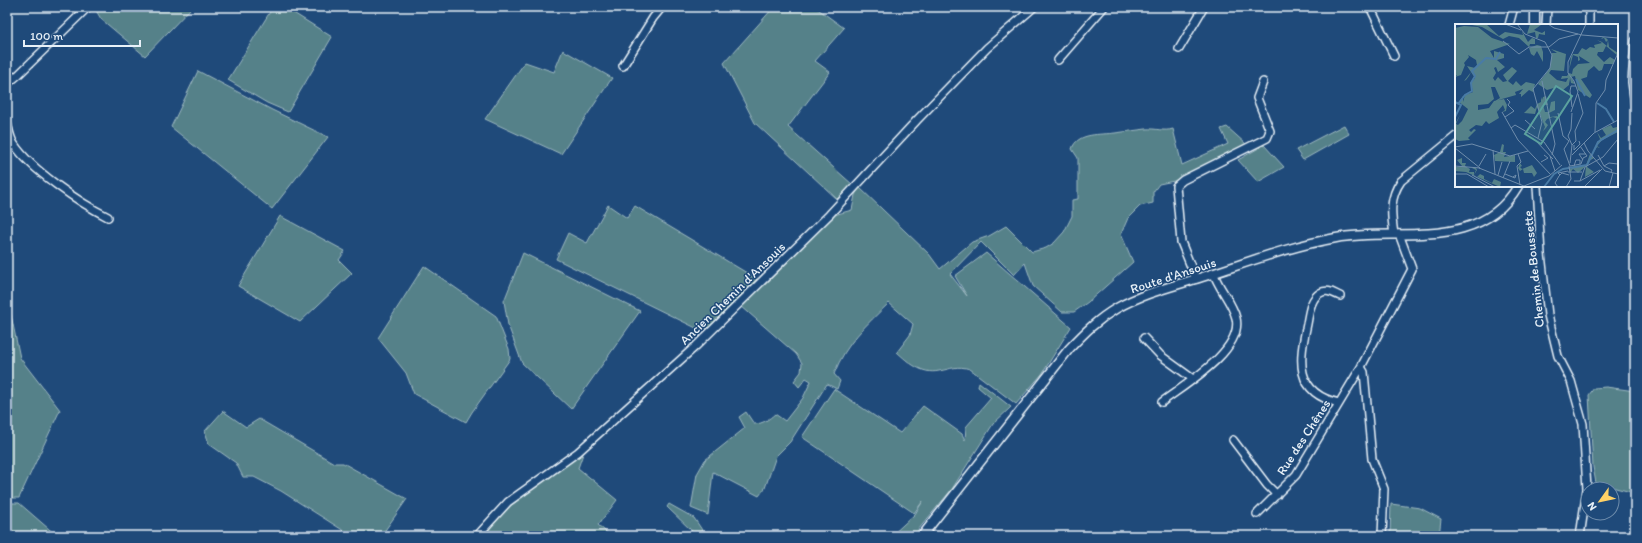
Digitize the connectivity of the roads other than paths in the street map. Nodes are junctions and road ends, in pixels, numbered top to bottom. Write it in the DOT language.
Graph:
graph roads {
  1 [pos="88,7"];
  2 [pos="662,7"];
  3 [pos="1034,7"];
  4 [pos="1104,7"];
  5 [pos="1204,7"];
  6 [pos="1370,7"];
  7 [pos="1514,7"];
  8 [pos="1535,7"];
  9 [pos="1547,7"];
  10 [pos="1589,7"];
  11 [pos="1509,24"];
  12 [pos="1535,24"];
  13 [pos="1546,24"];
  14 [pos="1589,24"];
  15 [pos="1635,41"];
  16 [pos="1179,49"];
  17 [pos="1394,56"];
  18 [pos="1058,60"];
  19 [pos="623,66"];
  20 [pos="1263,82"];
  21 [pos="7,84"];
  22 [pos="1634,88"];
  23 [pos="1635,105"];
  24 [pos="7,123"];
  25 [pos="1455,137"];
  26 [pos="1517,187"];
  27 [pos="1537,187"];
  28 [pos="108,217"];
  29 [pos="1397,234"];
  30 [pos="1214,274"];
  31 [pos="1196,279"];
  32 [pos="1340,296"];
  33 [pos="1144,338"];
  34 [pos="1361,367"];
  35 [pos="1193,379"];
  36 [pos="1162,402"];
  37 [pos="1339,403"];
  38 [pos="1233,440"];
  39 [pos="1278,495"];
  40 [pos="1257,514"];
  41 [pos="477,536"];
  42 [pos="922,536"];
  43 [pos="1382,536"];
  44 [pos="1580,536"];
  1 -- 21 [label="street"];
  2 -- 19 [label="street"];
  3 -- 41 [label="street, Ancien Chemin d'Ansouis"];
  4 -- 18 [label="street"];
  5 -- 16 [label="street"];
  6 -- 17 [label="street"];
  7 -- 11 [label="street"];
  8 -- 12 [label="street"];
  9 -- 13 [label="street"];
  10 -- 14 [label="street"];
  15 -- 22 [label="street"];
  20 -- 31 [label="street"];
  22 -- 23 [label="street"];
  24 -- 28 [label="street"];
  25 -- 29 [label="street, Rue des Chênes"];
  26 -- 29 [label="street, Route d'Ansouis"];
  27 -- 44 [label="street, Chemin de Boussette"];
  29 -- 30 [label="street, Route d'Ansouis"];
  29 -- 34 [label="street, Rue des Chênes"];
  30 -- 31 [label="street, Route d'Ansouis"];
  30 -- 35 [label="street"];
  31 -- 42 [label="street, Route d'Ansouis"];
  32 -- 37 [label="street"];
  33 -- 35 [label="street"];
  34 -- 37 [label="street, Rue des Chênes"];
  34 -- 43 [label="street"];
  35 -- 36 [label="street"];
  37 -- 39 [label="street, Rue des Chênes"];
  38 -- 39 [label="street"];
  39 -- 40 [label="street, Rue des Chênes"];
}
